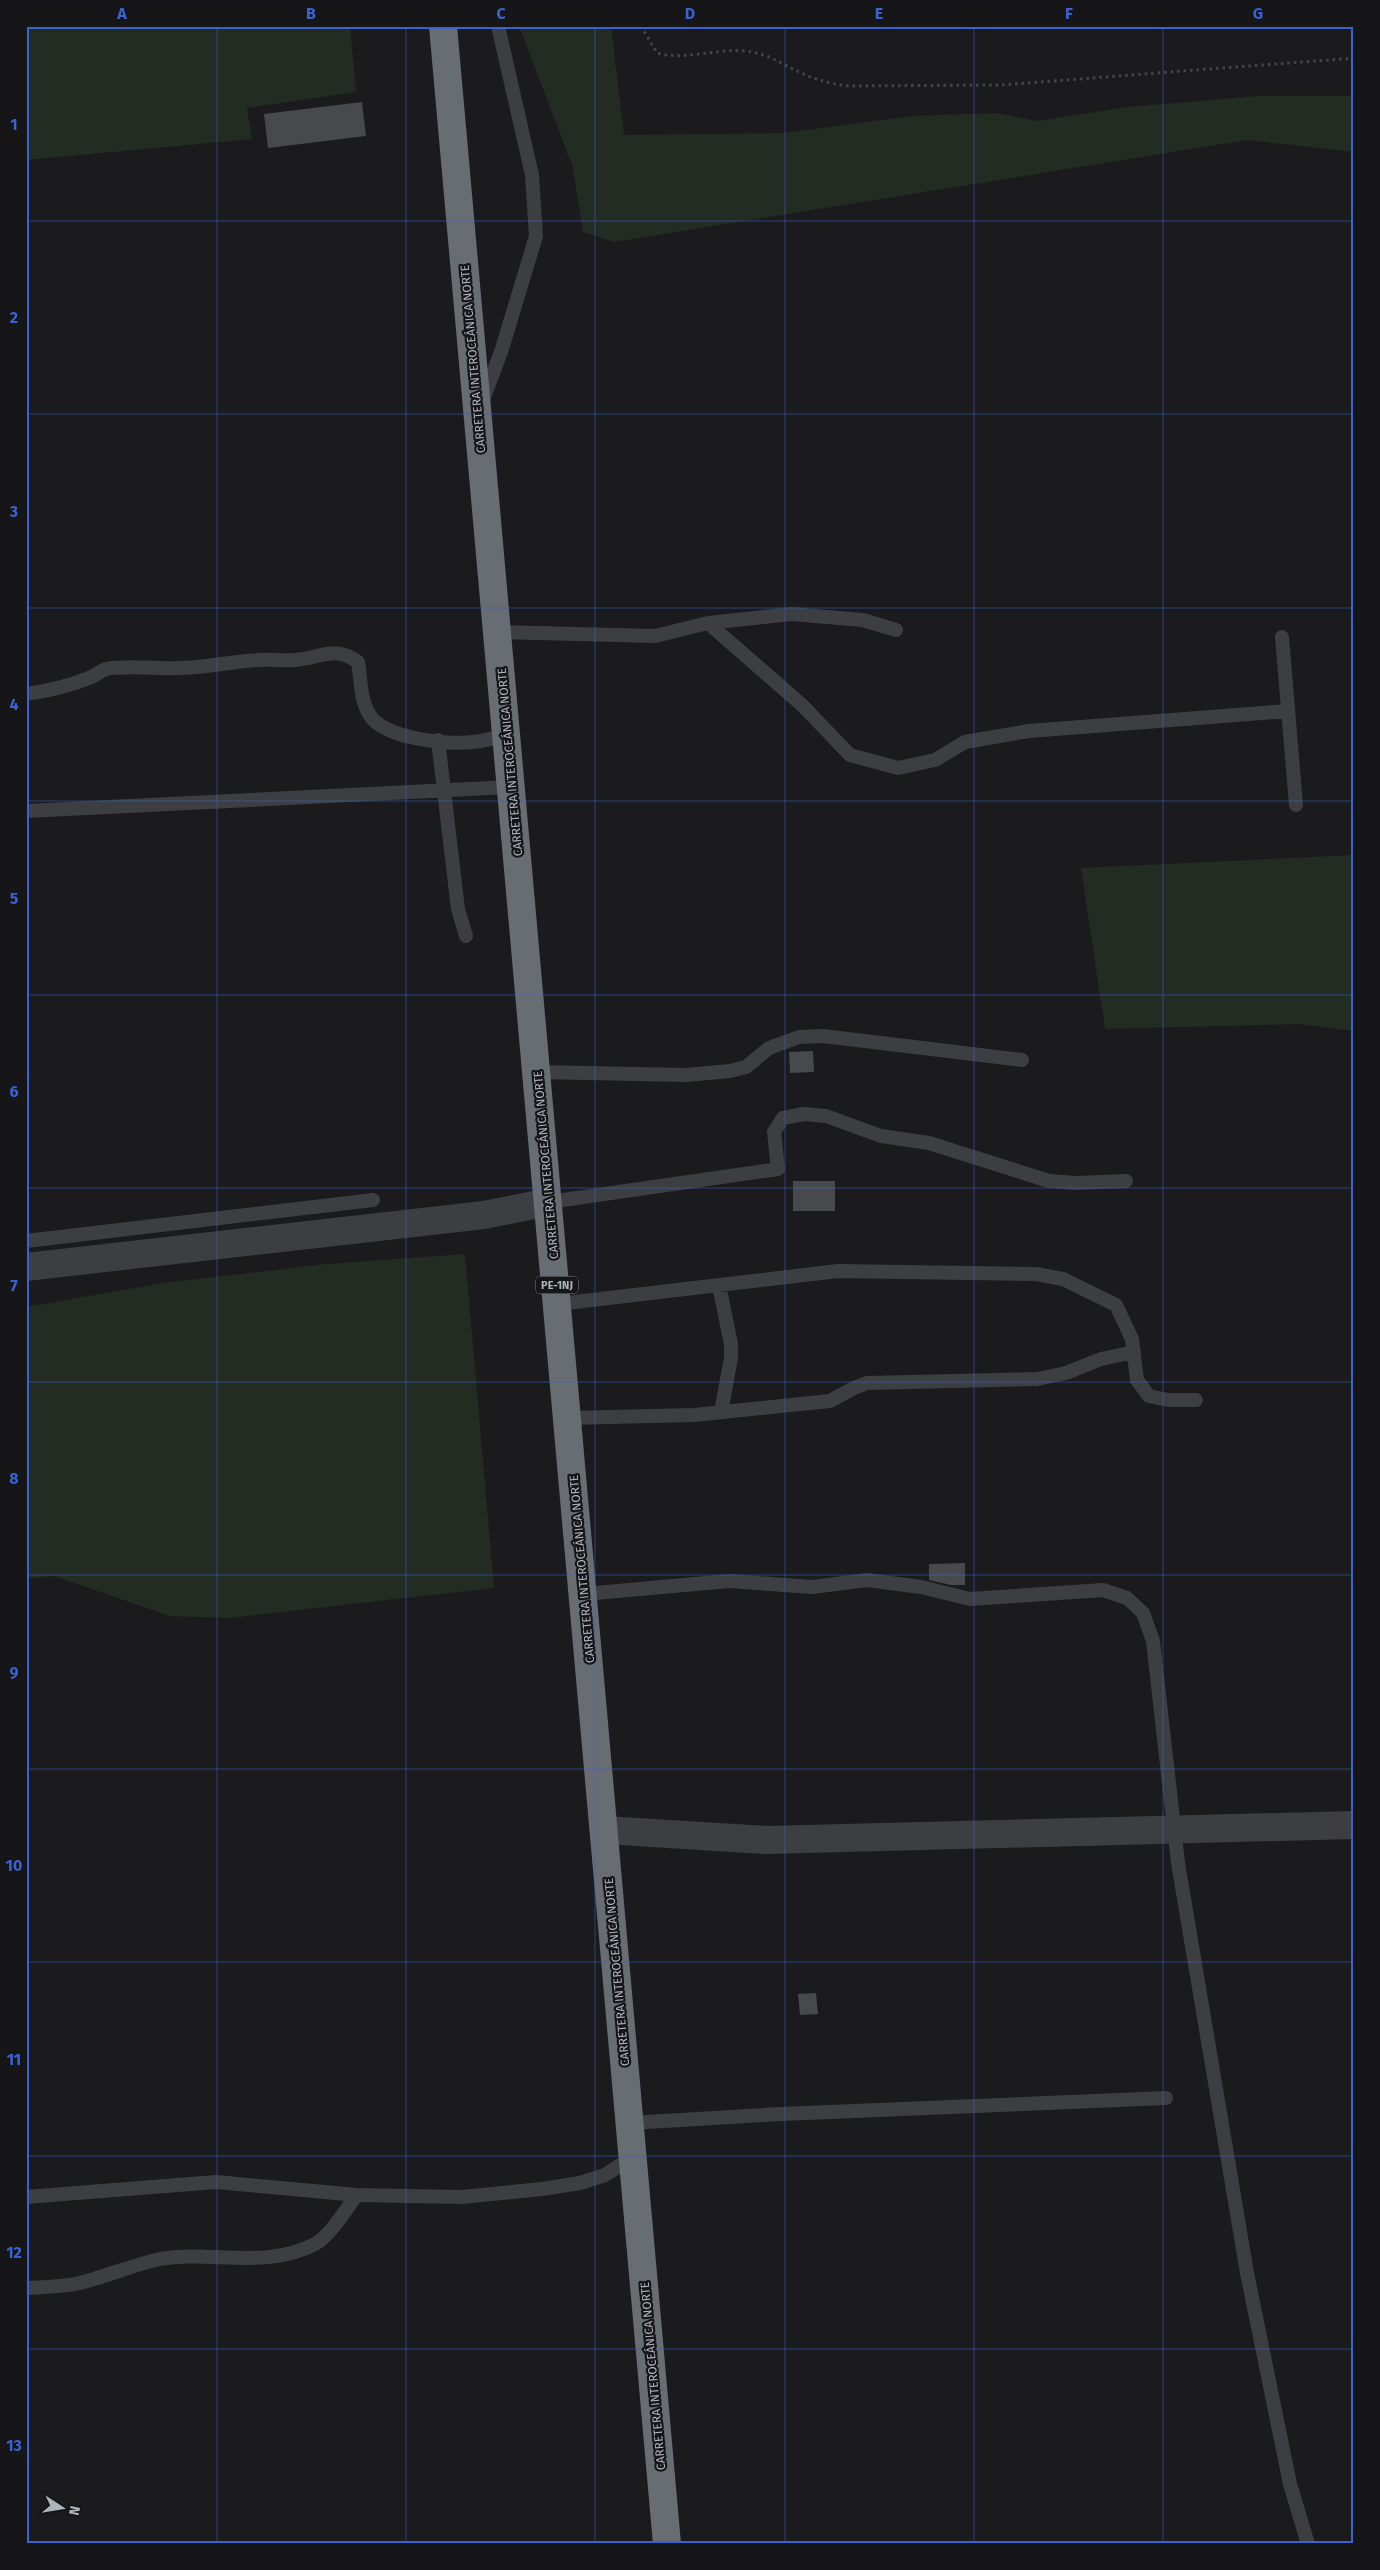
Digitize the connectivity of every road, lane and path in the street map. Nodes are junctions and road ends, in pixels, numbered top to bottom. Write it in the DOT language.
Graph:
graph roads {
  1 [pos="443,26"];
  2 [pos="498,26"];
  3 [pos="641,26"];
  4 [pos="1354,58"];
  5 [pos="478,413"];
  6 [pos="708,622"];
  7 [pos="896,630"];
  8 [pos="498,632"];
  9 [pos="1282,637"];
  10 [pos="26,694"];
  11 [pos="1288,711"];
  12 [pos="507,735"];
  13 [pos="438,740"];
  14 [pos="512,788"];
  15 [pos="445,791"];
  16 [pos="1296,805"];
  17 [pos="26,811"];
  18 [pos="466,936"];
  19 [pos="1022,1060"];
  20 [pos="538,1072"];
  21 [pos="1126,1181"];
  22 [pos="373,1200"];
  23 [pos="549,1202"];
  24 [pos="26,1242"];
  25 [pos="26,1267"];
  26 [pos="719,1285"];
  27 [pos="558,1304"];
  28 [pos="1134,1352"];
  29 [pos="1196,1400"];
  30 [pos="721,1412"];
  31 [pos="568,1418"];
  32 [pos="584,1594"];
  33 [pos="1354,1824"];
  34 [pos="1176,1829"];
  35 [pos="605,1830"];
  36 [pos="1166,2098"];
  37 [pos="630,2123"];
  38 [pos="633,2157"];
  39 [pos="356,2195"];
  40 [pos="26,2197"];
  41 [pos="26,2288"];
  42 [pos="667,2544"];
  43 [pos="1308,2544"];
  1 -- 5 [label="highway, CARRETERA INTEROCEÁNICA NORTE / PE-1NJ"];
  2 -- 5 [label="lane"];
  3 -- 4 [label="path"];
  5 -- 8 [label="highway, CARRETERA INTEROCEÁNICA NORTE / PE-1NJ"];
  6 -- 7 [label="lane"];
  6 -- 8 [label="lane"];
  6 -- 11 [label="lane"];
  8 -- 12 [label="highway, CARRETERA INTEROCEÁNICA NORTE / PE-1NJ"];
  9 -- 11 [label="lane"];
  10 -- 13 [label="lane"];
  11 -- 16 [label="lane"];
  12 -- 13 [label="lane"];
  12 -- 14 [label="highway, CARRETERA INTEROCEÁNICA NORTE / PE-1NJ"];
  13 -- 15 [label="lane"];
  14 -- 15 [label="lane"];
  14 -- 20 [label="highway, CARRETERA INTEROCEÁNICA NORTE / PE-1NJ"];
  15 -- 17 [label="lane"];
  15 -- 18 [label="lane"];
  19 -- 20 [label="lane"];
  20 -- 23 [label="highway, CARRETERA INTEROCEÁNICA NORTE / PE-1NJ"];
  21 -- 23 [label="lane"];
  22 -- 24 [label="lane"];
  23 -- 25 [label="street"];
  23 -- 27 [label="highway, CARRETERA INTEROCEÁNICA NORTE / PE-1NJ"];
  26 -- 27 [label="lane"];
  26 -- 28 [label="lane"];
  26 -- 30 [label="lane"];
  27 -- 31 [label="highway, CARRETERA INTEROCEÁNICA NORTE / PE-1NJ"];
  28 -- 29 [label="lane"];
  28 -- 30 [label="lane"];
  30 -- 31 [label="lane"];
  31 -- 32 [label="highway, CARRETERA INTEROCEÁNICA NORTE / PE-1NJ"];
  32 -- 34 [label="lane"];
  32 -- 35 [label="highway, CARRETERA INTEROCEÁNICA NORTE / PE-1NJ"];
  33 -- 34 [label="street"];
  34 -- 35 [label="street"];
  34 -- 43 [label="lane"];
  35 -- 37 [label="highway, CARRETERA INTEROCEÁNICA NORTE / PE-1NJ"];
  36 -- 37 [label="lane"];
  37 -- 38 [label="highway, CARRETERA INTEROCEÁNICA NORTE / PE-1NJ"];
  38 -- 39 [label="lane"];
  38 -- 42 [label="highway, CARRETERA INTEROCEÁNICA NORTE / PE-1NJ"];
  39 -- 40 [label="lane"];
  39 -- 41 [label="lane"];
}
